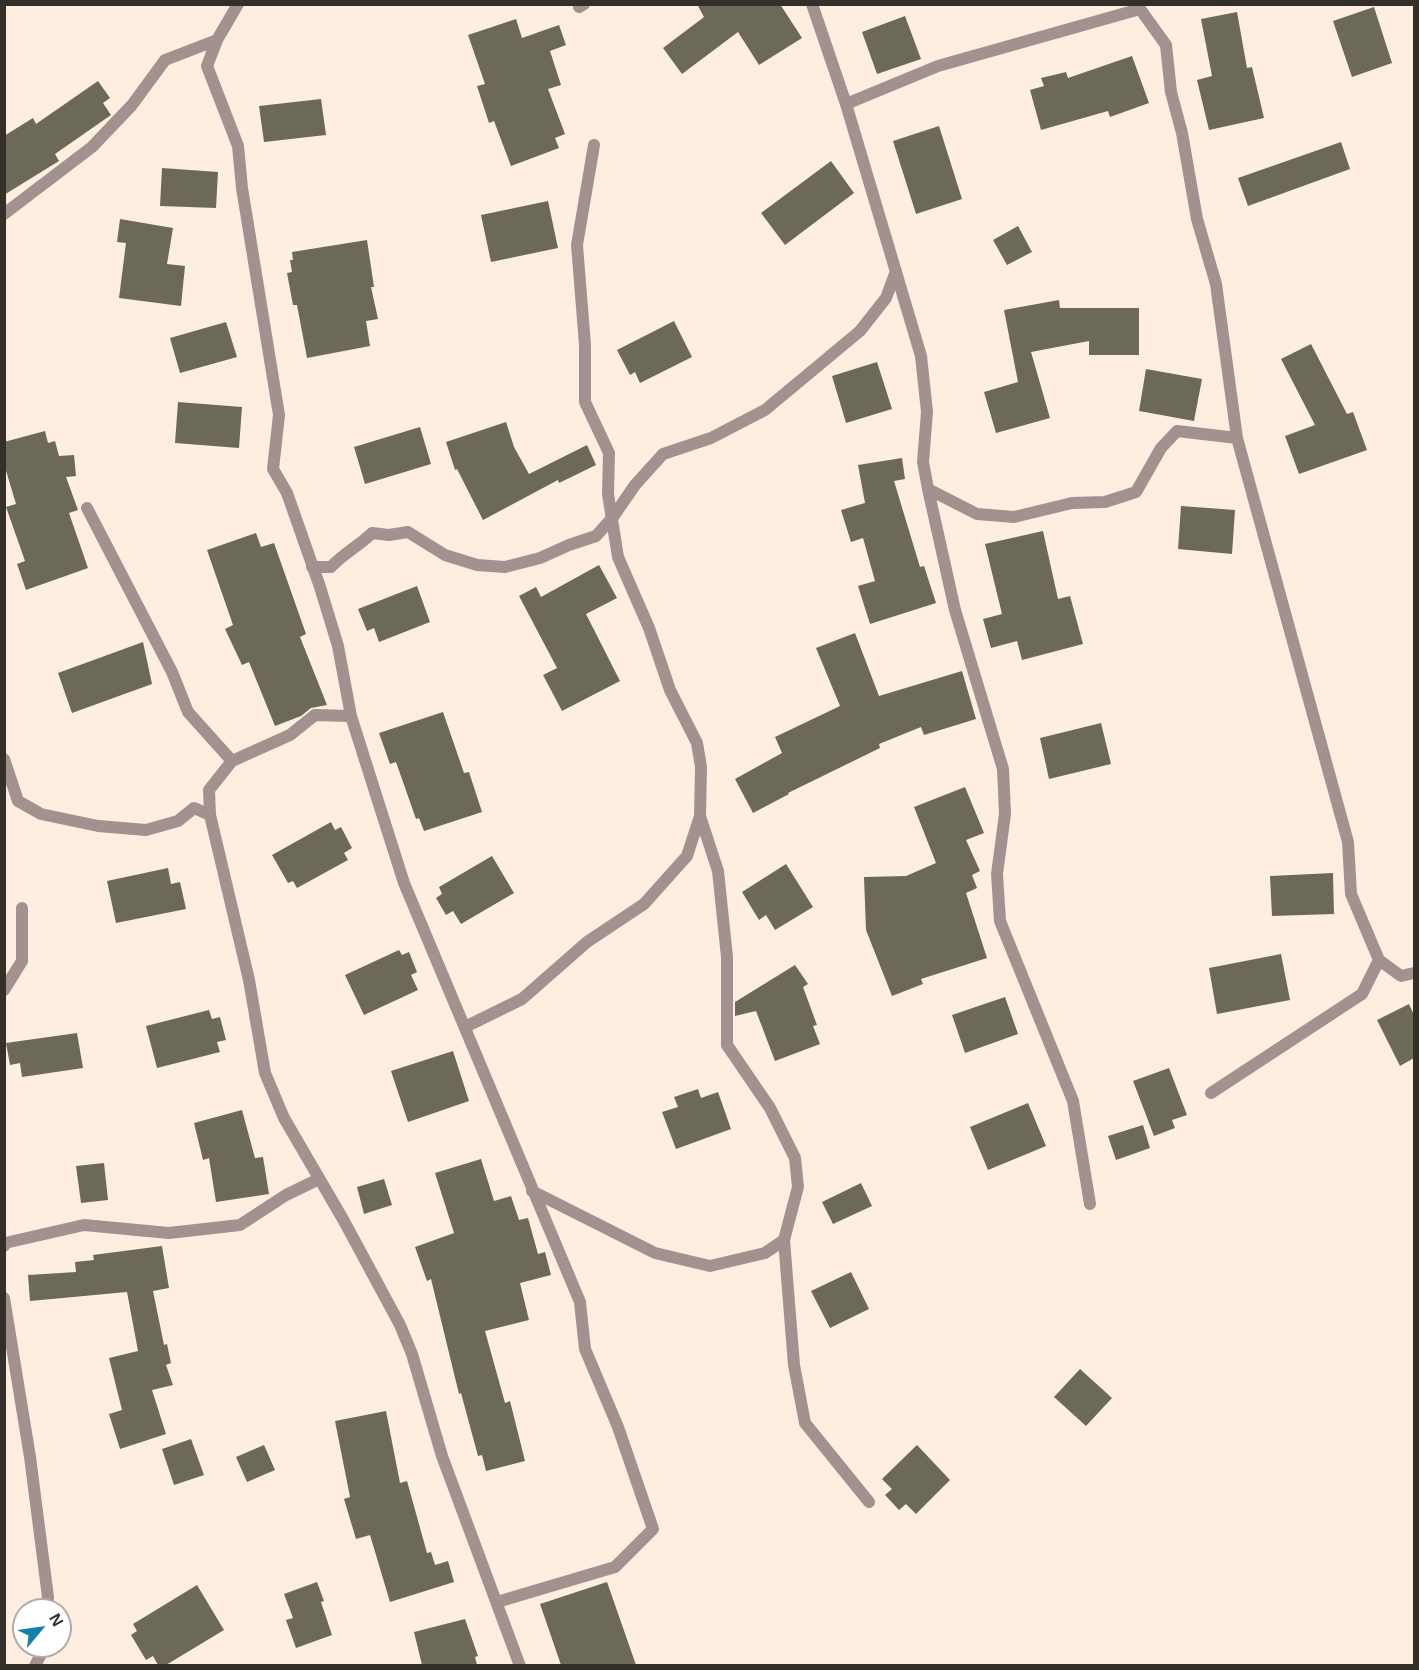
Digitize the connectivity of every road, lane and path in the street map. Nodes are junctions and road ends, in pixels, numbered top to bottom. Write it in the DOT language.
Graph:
graph roads {
  1 [pos="238,4"];
  2 [pos="812,4"];
  3 [pos="1145,7"];
  4 [pos="217,40"];
  5 [pos="846,104"];
  6 [pos="594,145"];
  7 [pos="4,214"];
  8 [pos="896,271"];
  9 [pos="1237,438"];
  10 [pos="928,489"];
  11 [pos="87,508"];
  12 [pos="613,517"];
  13 [pos="312,567"];
  14 [pos="351,716"];
  15 [pos="4,759"];
  16 [pos="232,761"];
  17 [pos="210,815"];
  18 [pos="700,816"];
  19 [pos="22,908"];
  20 [pos="1379,960"];
  21 [pos="1414,973"];
  22 [pos="4,990"];
  23 [pos="465,1028"];
  24 [pos="1210,1093"];
  25 [pos="319,1179"];
  26 [pos="532,1191"];
  27 [pos="1090,1204"];
  28 [pos="784,1240"];
  29 [pos="4,1246"];
  30 [pos="4,1298"];
  31 [pos="869,1502"];
  32 [pos="48,1598"];
  33 [pos="497,1602"];
  34 [pos="520,1665"];
  1 -- 4 [label="street"];
  2 -- 5 [label="street"];
  3 -- 5 [label="street"];
  3 -- 9 [label="street"];
  4 -- 7 [label="street"];
  4 -- 13 [label="street"];
  5 -- 8 [label="street"];
  6 -- 12 [label="street"];
  8 -- 10 [label="street"];
  8 -- 12 [label="street"];
  9 -- 10 [label="street"];
  9 -- 20 [label="street"];
  10 -- 27 [label="street"];
  11 -- 16 [label="street"];
  12 -- 13 [label="street"];
  12 -- 18 [label="street"];
  13 -- 14 [label="street"];
  14 -- 16 [label="street"];
  14 -- 23 [label="street"];
  15 -- 17 [label="street"];
  16 -- 17 [label="street"];
  17 -- 25 [label="street"];
  18 -- 23 [label="street"];
  18 -- 28 [label="street"];
  19 -- 22 [label="street"];
  20 -- 21 [label="street"];
  20 -- 24 [label="street"];
  23 -- 26 [label="street"];
  25 -- 29 [label="street"];
  25 -- 33 [label="street"];
  26 -- 28 [label="street"];
  26 -- 33 [label="street"];
  28 -- 31 [label="street"];
  30 -- 32 [label="street"];
  33 -- 34 [label="street"];
}
